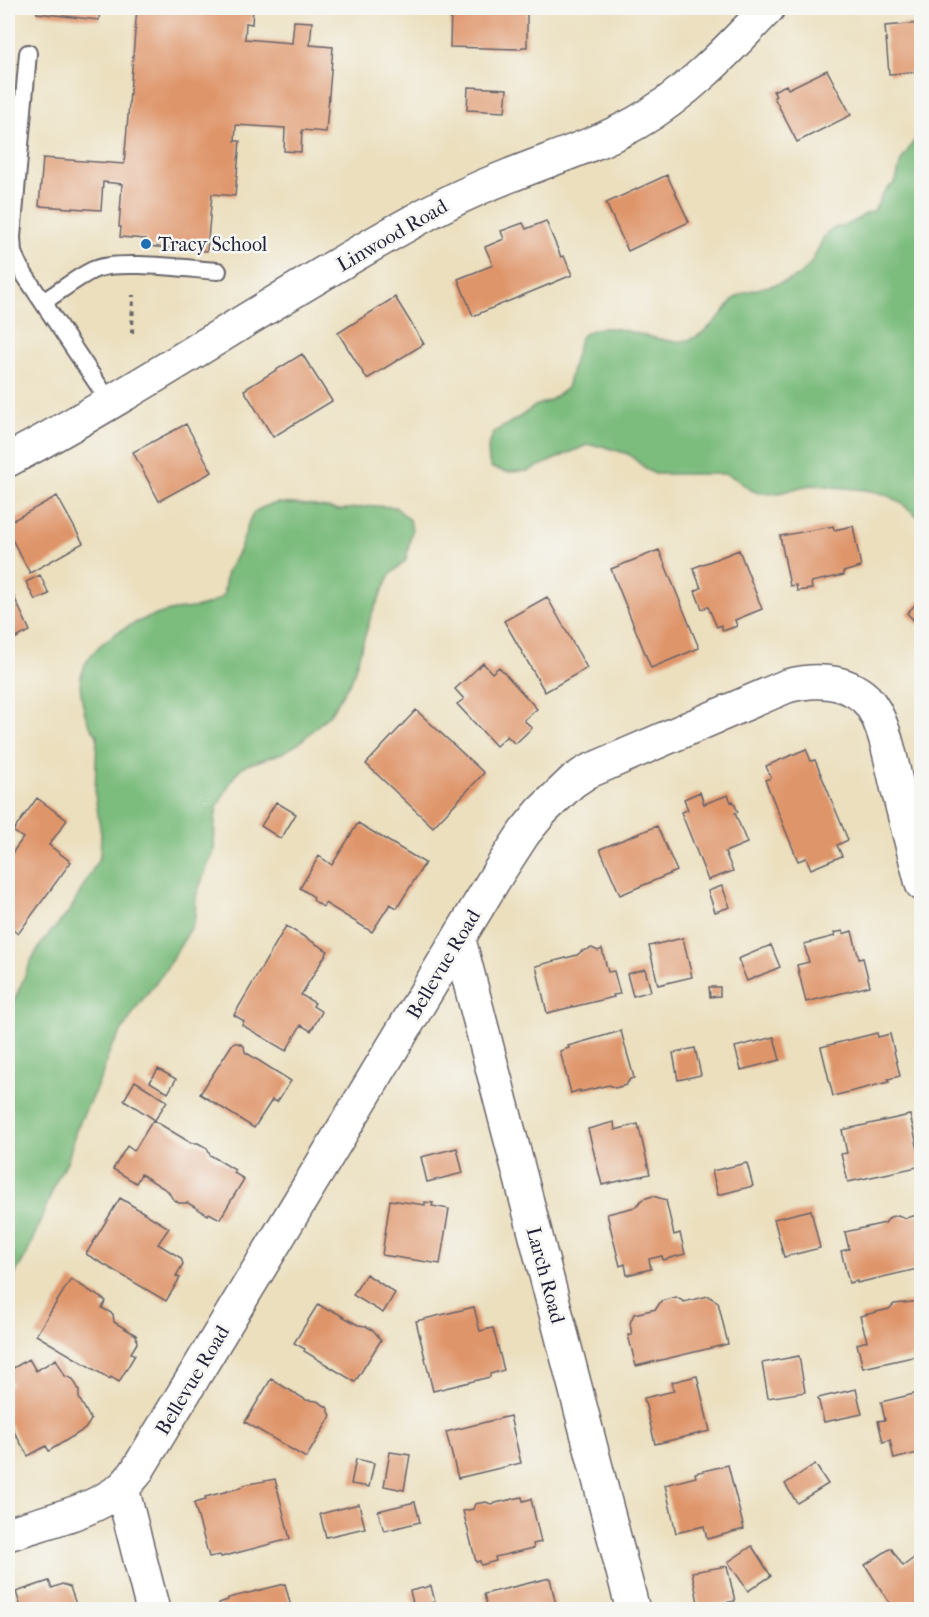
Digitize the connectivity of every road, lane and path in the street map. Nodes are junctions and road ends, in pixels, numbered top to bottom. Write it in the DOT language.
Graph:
graph roads {
  1 [pos="768,8"];
  2 [pos="28,53"];
  3 [pos="218,271"];
  4 [pos="133,285"];
  5 [pos="43,303"];
  6 [pos="132,333"];
  7 [pos="111,404"];
  8 [pos="8,460"];
  9 [pos="921,884"];
  10 [pos="459,940"];
  11 [pos="122,1488"];
  12 [pos="8,1534"];
  13 [pos="153,1610"];
  14 [pos="633,1610"];
  1 -- 7 [label="street, Linwood Road"];
  2 -- 5 [label="lane"];
  3 -- 5 [label="lane"];
  4 -- 6 [label="path"];
  5 -- 7 [label="lane"];
  7 -- 8 [label="street, Linwood Road"];
  9 -- 10 [label="street, Bellevue Road"];
  10 -- 11 [label="street, Bellevue Road"];
  10 -- 14 [label="street, Larch Road"];
  11 -- 12 [label="street, Bellevue Road"];
  11 -- 13 [label="street"];
}
